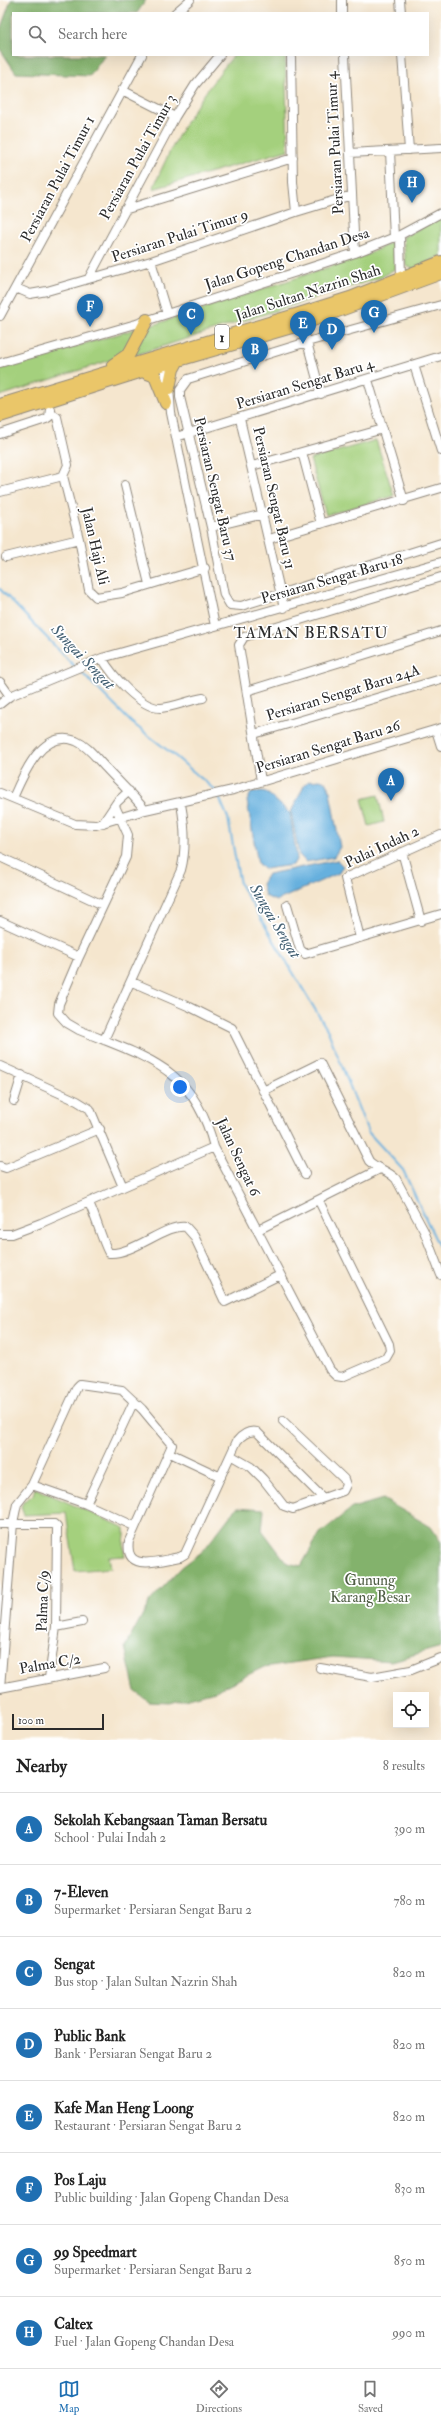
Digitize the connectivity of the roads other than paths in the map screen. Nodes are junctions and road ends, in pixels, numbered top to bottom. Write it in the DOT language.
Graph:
graph roads {
  1 [pos="190,0"];
  2 [pos="342,0"];
  3 [pos="400,0"];
  4 [pos="176,12"];
  5 [pos="342,12"];
  6 [pos="400,12"];
  7 [pos="141,56"];
  8 [pos="219,56"];
  9 [pos="291,56"];
  10 [pos="345,56"];
  11 [pos="402,56"];
  12 [pos="122,90"];
  13 [pos="175,117"];
  14 [pos="441,148"];
  15 [pos="409,150"];
  16 [pos="390,151"];
  17 [pos="350,153"];
  18 [pos="293,158"];
  19 [pos="352,195"];
  20 [pos="124,210"];
  21 [pos="296,212"];
  22 [pos="441,213"];
  23 [pos="397,236"];
  24 [pos="355,253"];
  25 [pos="151,261"];
  26 [pos="441,262"];
  27 [pos="441,273"];
  28 [pos="89,278"];
  29 [pos="402,279"];
  30 [pos="16,288"];
  31 [pos="441,305"];
  32 [pos="168,314"];
  33 [pos="0,316"];
  34 [pos="147,320"];
  35 [pos="302,324"];
  36 [pos="239,332"];
  37 [pos="307,342"];
  38 [pos="441,356"];
  39 [pos="178,360"];
  40 [pos="0,363"];
  41 [pos="160,364"];
  42 [pos="414,365"];
  43 [pos="142,371"];
  44 [pos="95,375"];
  45 [pos="368,380"];
  46 [pos="169,388"];
  47 [pos="321,394"];
  48 [pos="50,400"];
  49 [pos="168,408"];
  50 [pos="2,412"];
  51 [pos="50,413"];
  52 [pos="240,419"];
  53 [pos="383,429"];
  54 [pos="0,434"];
  55 [pos="188,434"];
  56 [pos="176,437"];
  57 [pos="441,451"];
  58 [pos="302,452"];
  59 [pos="252,466"];
  60 [pos="63,476"];
  61 [pos="125,485"];
  62 [pos="441,488"];
  63 [pos="0,492"];
  64 [pos="404,501"];
  65 [pos="264,514"];
  66 [pos="321,524"];
  67 [pos="211,527"];
  68 [pos="79,539"];
  69 [pos="269,539"];
  70 [pos="441,543"];
  71 [pos="6,557"];
  72 [pos="440,562"];
  73 [pos="204,568"];
  74 [pos="441,571"];
  75 [pos="441,577"];
  76 [pos="149,584"];
  77 [pos="281,592"];
  78 [pos="284,608"];
  79 [pos="215,626"];
  80 [pos="441,631"];
  81 [pos="102,658"];
  82 [pos="441,679"];
  83 [pos="0,682"];
  84 [pos="247,691"];
  85 [pos="10,696"];
  86 [pos="203,698"];
  87 [pos="0,704"];
  88 [pos="438,729"];
  89 [pos="254,734"];
  90 [pos="441,746"];
  91 [pos="261,781"];
  92 [pos="129,791"];
  93 [pos="0,793"];
  94 [pos="13,798"];
  95 [pos="181,804"];
  96 [pos="115,806"];
  97 [pos="145,810"];
  98 [pos="121,818"];
  99 [pos="103,823"];
  100 [pos="441,835"];
  101 [pos="402,852"];
  102 [pos="0,857"];
  103 [pos="103,905"];
  104 [pos="287,905"];
  105 [pos="441,914"];
  106 [pos="0,921"];
  107 [pos="421,921"];
  108 [pos="360,938"];
  109 [pos="79,956"];
  110 [pos="132,982"];
  111 [pos="104,1040"];
  112 [pos="0,1066"];
  113 [pos="22,1075"];
  114 [pos="263,1091"];
  115 [pos="14,1101"];
  116 [pos="100,1129"];
  117 [pos="214,1147"];
  118 [pos="0,1166"];
  119 [pos="380,1169"];
  120 [pos="305,1174"];
  121 [pos="123,1187"];
  122 [pos="319,1201"];
  123 [pos="90,1203"];
  124 [pos="258,1230"];
  125 [pos="0,1234"];
  126 [pos="280,1275"];
  127 [pos="441,1275"];
  128 [pos="134,1401"];
  129 [pos="283,1420"];
  130 [pos="171,1449"];
  131 [pos="232,1456"];
  132 [pos="221,1477"];
  133 [pos="32,1485"];
  134 [pos="322,1498"];
  135 [pos="86,1504"];
  136 [pos="13,1523"];
  137 [pos="0,1524"];
  138 [pos="134,1526"];
  139 [pos="82,1622"];
  140 [pos="56,1627"];
  141 [pos="441,1658"];
  142 [pos="104,1668"];
  143 [pos="320,1668"];
  144 [pos="49,1678"];
  145 [pos="0,1688"];
  1 -- 4 [label="street"];
  2 -- 5 [label="street"];
  3 -- 6 [label="street"];
  7 -- 12 [label="street, Persiaran Pulai Timur 1"];
  8 -- 13 [label="street, Persiaran Pulai Timur 3"];
  9 -- 18 [label="street"];
  10 -- 17 [label="street, Persiaran Pulai Timur 4"];
  11 -- 15 [label="street"];
  12 -- 13 [label="street"];
  12 -- 30 [label="street, Persiaran Pulai Timur 1"];
  13 -- 20 [label="street, Persiaran Pulai Timur 3"];
  14 -- 15 [label="street"];
  15 -- 16 [label="street"];
  16 -- 17 [label="street"];
  16 -- 23 [label="street"];
  17 -- 19 [label="street, Persiaran Pulai Timur 4"];
  18 -- 20 [label="street"];
  18 -- 21 [label="street"];
  19 -- 21 [label="street, Persiaran Pulai Timur 9"];
  19 -- 24 [label="street, Persiaran Pulai Timur 4"];
  20 -- 28 [label="street, Persiaran Pulai Timur 3"];
  21 -- 25 [label="street, Persiaran Pulai Timur 9"];
  22 -- 23 [label="street, Jalan Gopeng Chandan Desa"];
  23 -- 24 [label="street, Jalan Gopeng Chandan Desa"];
  23 -- 29 [label="street"];
  24 -- 32 [label="street, Jalan Gopeng Chandan Desa"];
  25 -- 28 [label="street, Persiaran Pulai Timur 9"];
  25 -- 32 [label="street"];
  26 -- 29 [label="highway, Jalan Sultan Nazrin Shah / 1"];
  27 -- 35 [label="highway, Jalan Sultan Nazrin Shah / 1"];
  28 -- 30 [label="street, Persiaran Pulai Timur 9"];
  29 -- 36 [label="highway, Jalan Sultan Nazrin Shah / 1"];
  30 -- 33 [label="street, Persiaran Pulai Timur 1"];
  31 -- 37 [label="street"];
  32 -- 34 [label="street, Jalan Gopeng Chandan Desa"];
  34 -- 40 [label="street, Jalan Gopeng Chandan Desa"];
  34 -- 44 [label="highway"];
  35 -- 37 [label="street"];
  35 -- 39 [label="highway, Jalan Sultan Nazrin Shah / 1"];
  36 -- 41 [label="highway"];
  36 -- 44 [label="highway, Jalan Sultan Nazrin Shah / 1"];
  37 -- 47 [label="street"];
  37 -- 55 [label="street, Persiaran Sengat Baru 37"];
  38 -- 42 [label="street, Persiaran Sengat Baru 4"];
  39 -- 41 [label="highway, Jalan Sultan Nazrin Shah / 1"];
  39 -- 46 [label="highway"];
  41 -- 43 [label="highway, Jalan Sultan Nazrin Shah / 1"];
  41 -- 44 [label="highway"];
  41 -- 46 [label="street"];
  41 -- 49 [label="street"];
  42 -- 45 [label="street, Persiaran Sengat Baru 4"];
  42 -- 57 [label="street"];
  43 -- 48 [label="highway, Jalan Sultan Nazrin Shah / 1"];
  43 -- 49 [label="highway"];
  44 -- 50 [label="highway, Jalan Sultan Nazrin Shah / 1"];
  45 -- 47 [label="street, Persiaran Sengat Baru 4"];
  45 -- 53 [label="street"];
  46 -- 49 [label="street"];
  47 -- 52 [label="street, Persiaran Sengat Baru 4"];
  48 -- 50 [label="highway, Jalan Sultan Nazrin Shah / 1"];
  48 -- 51 [label="street"];
  49 -- 56 [label="street"];
  51 -- 54 [label="street"];
  51 -- 60 [label="street"];
  52 -- 55 [label="street, Persiaran Sengat Baru 4"];
  52 -- 59 [label="street, Persiaran Sengat Baru 31"];
  53 -- 58 [label="street"];
  53 -- 64 [label="street"];
  55 -- 56 [label="street, Persiaran Sengat Baru 4"];
  55 -- 67 [label="street, Persiaran Sengat Baru 37"];
  56 -- 73 [label="street"];
  58 -- 59 [label="street"];
  58 -- 66 [label="street"];
  59 -- 65 [label="street, Persiaran Sengat Baru 31"];
  60 -- 63 [label="street"];
  60 -- 68 [label="street, Jalan Haji Ali"];
  61 -- 76 [label="street"];
  62 -- 64 [label="street"];
  64 -- 66 [label="street"];
  65 -- 67 [label="street"];
  65 -- 69 [label="street, Persiaran Sengat Baru 31"];
  66 -- 69 [label="street"];
  67 -- 77 [label="street, Persiaran Sengat Baru 37"];
  68 -- 71 [label="street"];
  68 -- 76 [label="street, Jalan Haji Ali"];
  69 -- 77 [label="street, Persiaran Sengat Baru 31"];
  70 -- 77 [label="street"];
  72 -- 74 [label="street"];
  72 -- 78 [label="street, Persiaran Sengat Baru 18"];
  73 -- 76 [label="street, Jalan Haji Ali"];
  73 -- 79 [label="street"];
  75 -- 84 [label="street"];
  77 -- 78 [label="street, Persiaran Sengat Baru 31"];
  78 -- 79 [label="street, Persiaran Sengat Baru 18"];
  79 -- 81 [label="street, Persiaran Sengat Baru 18"];
  80 -- 84 [label="street"];
  81 -- 85 [label="street, Persiaran Sengat Baru 18"];
  81 -- 86 [label="street"];
  82 -- 89 [label="street, Persiaran Sengat Baru 24A"];
  83 -- 85 [label="street"];
  84 -- 89 [label="street"];
  85 -- 87 [label="street, Persiaran Sengat Baru 18"];
  88 -- 90 [label="street"];
  88 -- 91 [label="street, Persiaran Sengat Baru 26"];
  89 -- 91 [label="street"];
  91 -- 95 [label="street, Persiaran Sengat Baru 26"];
  92 -- 94 [label="street"];
  92 -- 96 [label="street"];
  92 -- 97 [label="street"];
  93 -- 94 [label="street, Persiaran Sengat Baru 26"];
  94 -- 99 [label="street, Persiaran Sengat Baru 26"];
  95 -- 97 [label="street, Persiaran Sengat Baru 26"];
  95 -- 110 [label="street"];
  96 -- 98 [label="street"];
  96 -- 99 [label="street"];
  97 -- 98 [label="street, Persiaran Sengat Baru 26"];
  98 -- 99 [label="street, Persiaran Sengat Baru 26"];
  98 -- 103 [label="street"];
  100 -- 101 [label="street, Pulai Indah 2"];
  101 -- 107 [label="street"];
  101 -- 108 [label="street, Pulai Indah 2"];
  102 -- 103 [label="street"];
  103 -- 109 [label="street"];
  104 -- 108 [label="street"];
  105 -- 107 [label="street"];
  106 -- 109 [label="street"];
  107 -- 108 [label="street"];
  109 -- 111 [label="street, Jalan Sengat 6"];
  110 -- 111 [label="street"];
  110 -- 114 [label="street"];
  111 -- 117 [label="street, Jalan Sengat 6"];
  112 -- 113 [label="street"];
  113 -- 115 [label="street"];
  113 -- 116 [label="street"];
  114 -- 119 [label="street"];
  114 -- 120 [label="street"];
  116 -- 118 [label="street"];
  116 -- 121 [label="street"];
  117 -- 121 [label="street"];
  117 -- 124 [label="street, Jalan Sengat 6"];
  119 -- 122 [label="street"];
  119 -- 127 [label="street"];
  121 -- 123 [label="street"];
  122 -- 124 [label="street"];
  122 -- 126 [label="street, Jalan Sengat 6"];
  123 -- 125 [label="street"];
  123 -- 126 [label="street"];
  124 -- 126 [label="street, Jalan Sengat 6"];
  128 -- 130 [label="street"];
  128 -- 133 [label="street"];
  128 -- 135 [label="street"];
  129 -- 134 [label="street"];
  130 -- 132 [label="street"];
  130 -- 138 [label="street"];
  131 -- 132 [label="street"];
  131 -- 134 [label="street"];
  131 -- 134 [label="street"];
  132 -- 138 [label="street"];
  133 -- 135 [label="street"];
  133 -- 136 [label="street"];
  135 -- 138 [label="street"];
  136 -- 137 [label="street"];
  136 -- 140 [label="street, Palma C/9"];
  136 -- 145 [label="street"];
  139 -- 140 [label="street"];
  140 -- 144 [label="street, Palma C/9"];
  141 -- 143 [label="street"];
  142 -- 144 [label="street, Palma C/2"];
  144 -- 145 [label="street, Palma C/2"];
}
